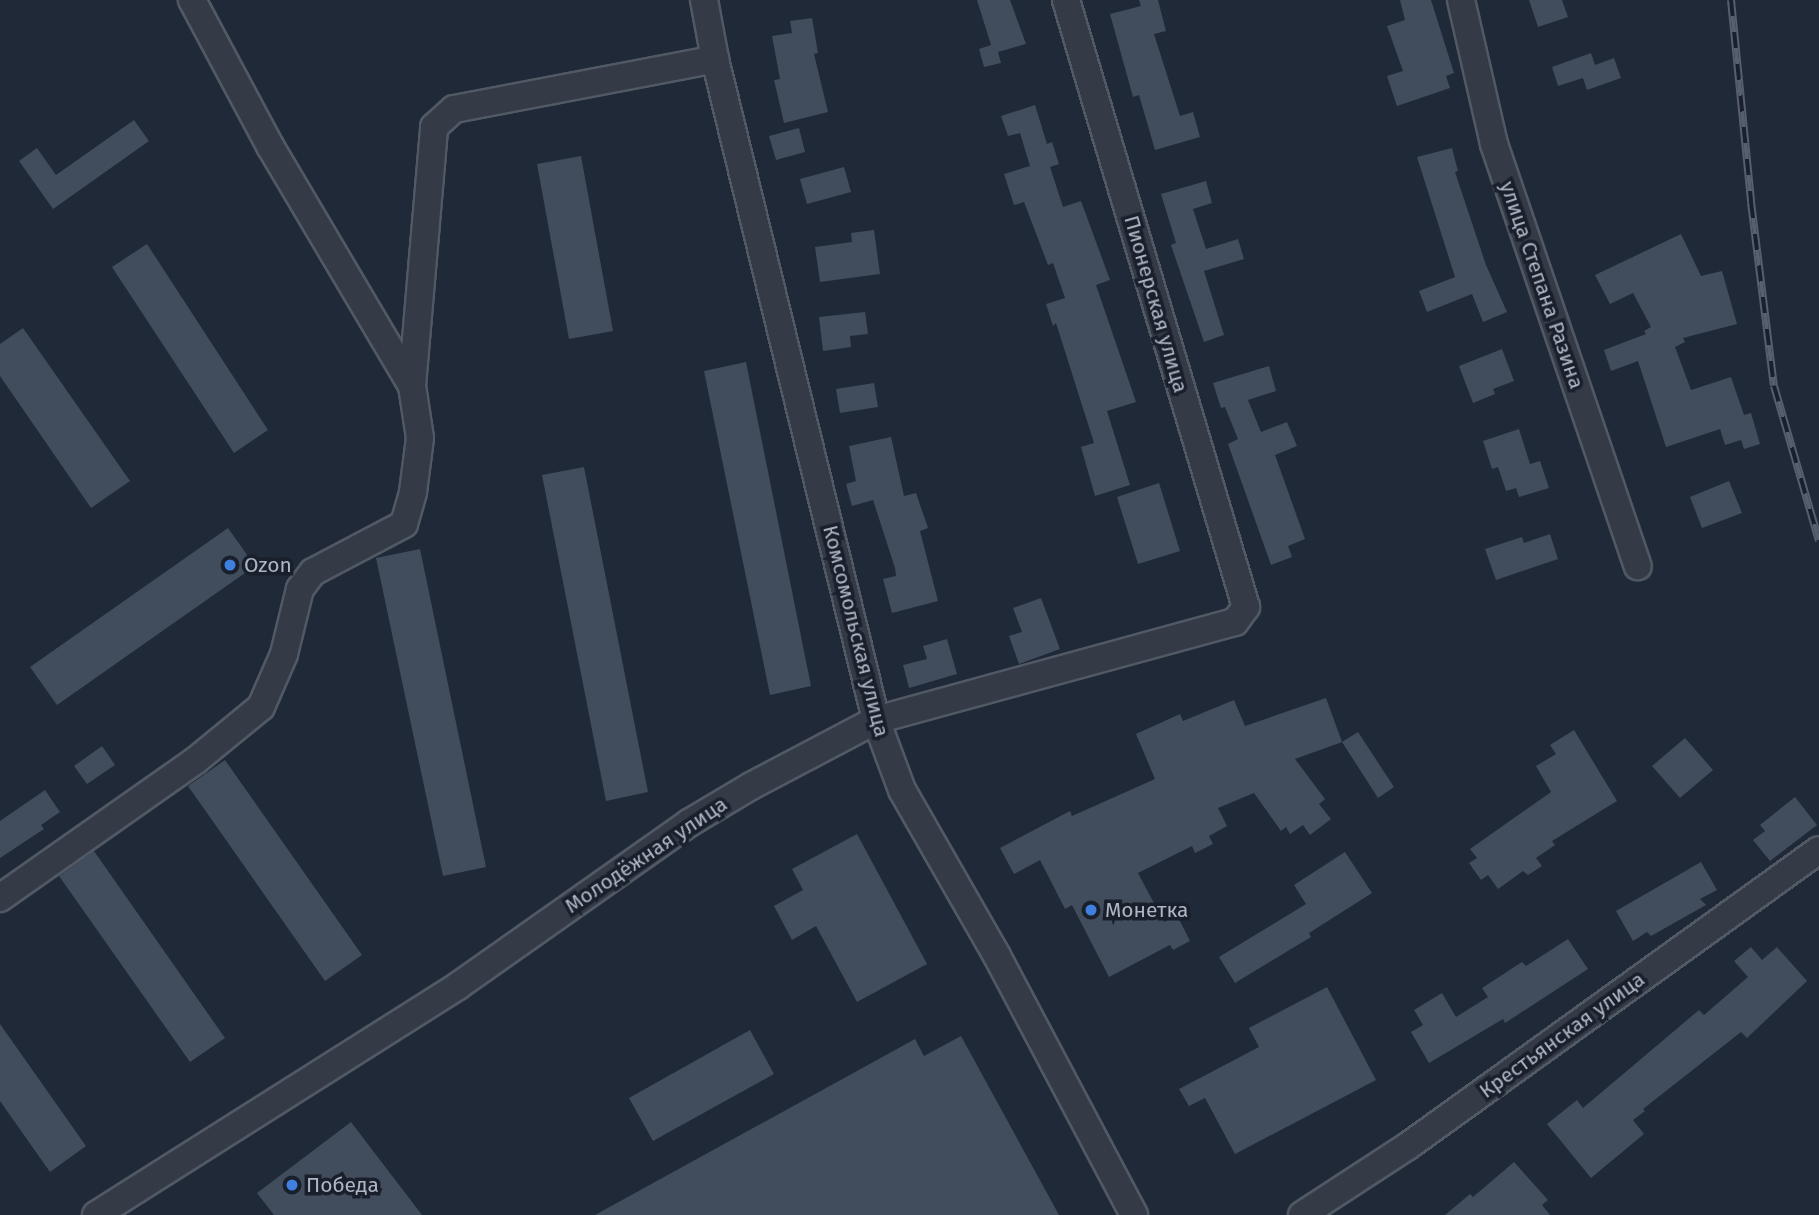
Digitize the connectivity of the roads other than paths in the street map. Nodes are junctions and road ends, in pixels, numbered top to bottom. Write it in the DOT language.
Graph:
graph roads {
  1 [pos="192,0"];
  2 [pos="704,0"];
  3 [pos="1066,0"];
  4 [pos="1461,0"];
  5 [pos="715,59"];
  6 [pos="412,387"];
  7 [pos="1638,566"];
  8 [pos="1246,607"];
  9 [pos="876,720"];
  10 [pos="1819,850"];
  11 [pos="0,898"];
  12 [pos="96,1215"];
  13 [pos="1134,1215"];
  14 [pos="1302,1215"];
  1 -- 6 [label="street"];
  2 -- 5 [label="street, Комсомольская улица"];
  3 -- 8 [label="street, Пионерская улица"];
  4 -- 7 [label="street, улица Степана Разина"];
  5 -- 6 [label="street"];
  5 -- 9 [label="street, Комсомольская улица"];
  6 -- 11 [label="street"];
  8 -- 9 [label="street, Молодёжная улица"];
  9 -- 12 [label="street, Молодёжная улица"];
  9 -- 13 [label="street, Комсомольская улица"];
  10 -- 14 [label="street, Крестьянская улица"];
}
